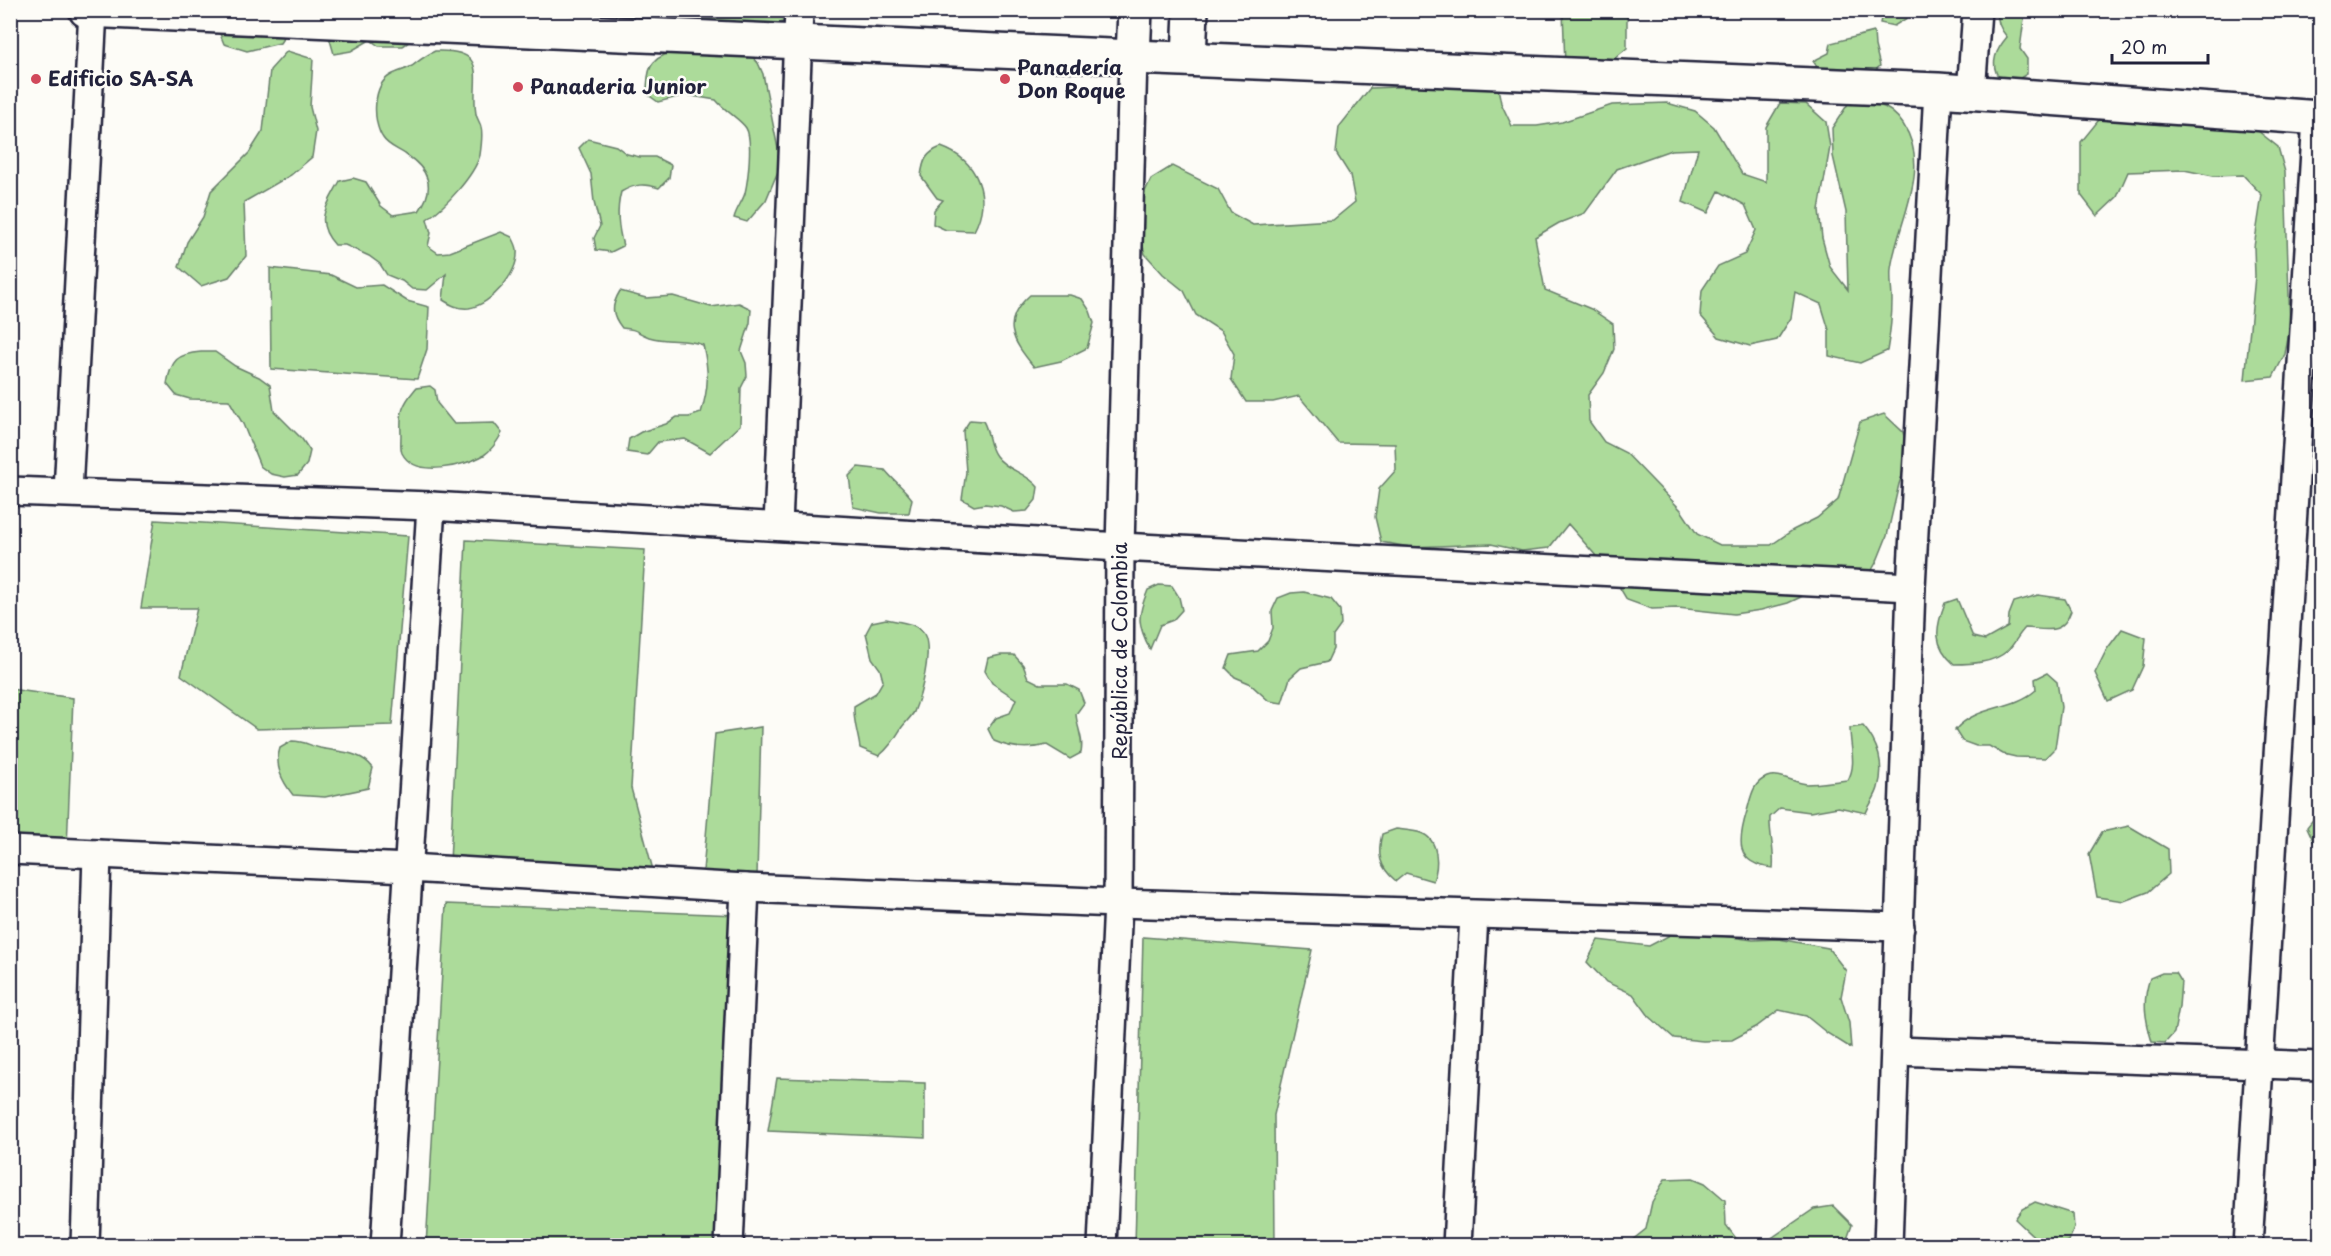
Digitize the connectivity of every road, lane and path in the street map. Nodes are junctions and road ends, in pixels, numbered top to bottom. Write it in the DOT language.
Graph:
graph roads {
  1 [pos="86,10"];
  2 [pos="1136,10"];
  3 [pos="1191,10"];
  4 [pos="1977,10"];
  5 [pos="93,11"];
  6 [pos="798,26"];
  7 [pos="1133,57"];
  8 [pos="1189,59"];
  9 [pos="1938,90"];
  10 [pos="1971,93"];
  11 [pos="2319,118"];
  12 [pos="10,491"];
  13 [pos="68,492"];
  14 [pos="430,506"];
  15 [pos="778,526"];
  16 [pos="1120,547"];
  17 [pos="1911,587"];
  18 [pos="10,850"];
  19 [pos="97,854"];
  20 [pos="409,868"];
  21 [pos="745,888"];
  22 [pos="1118,903"];
  23 [pos="1474,915"];
  24 [pos="1900,927"];
  25 [pos="1894,1051"];
  26 [pos="2259,1064"];
  27 [pos="2320,1066"];
  28 [pos="85,1245"];
  29 [pos="385,1245"];
  30 [pos="729,1245"];
  31 [pos="1102,1245"];
  32 [pos="1457,1245"];
  33 [pos="1888,1245"];
  34 [pos="2248,1245"];
  1 -- 5 [label="street"];
  2 -- 7 [label="street"];
  3 -- 8 [label="street"];
  4 -- 10 [label="street"];
  5 -- 6 [label="street"];
  5 -- 13 [label="street"];
  6 -- 7 [label="street"];
  6 -- 15 [label="street"];
  7 -- 8 [label="street"];
  7 -- 16 [label="street, República de Colombia"];
  8 -- 9 [label="street"];
  9 -- 10 [label="street"];
  9 -- 17 [label="street"];
  10 -- 11 [label="street"];
  11 -- 26 [label="street"];
  12 -- 13 [label="street"];
  13 -- 14 [label="street"];
  14 -- 15 [label="street"];
  14 -- 20 [label="street"];
  15 -- 16 [label="street"];
  16 -- 17 [label="street"];
  16 -- 22 [label="street, República de Colombia"];
  17 -- 24 [label="street"];
  18 -- 19 [label="street"];
  19 -- 20 [label="street"];
  19 -- 28 [label="street"];
  20 -- 21 [label="street"];
  20 -- 29 [label="street"];
  21 -- 22 [label="street"];
  21 -- 30 [label="street"];
  22 -- 23 [label="street"];
  22 -- 31 [label="street, República de Colombia"];
  23 -- 24 [label="street"];
  23 -- 32 [label="street"];
  24 -- 25 [label="street"];
  25 -- 26 [label="street"];
  25 -- 33 [label="street"];
  26 -- 27 [label="street"];
  26 -- 34 [label="street"];
}
